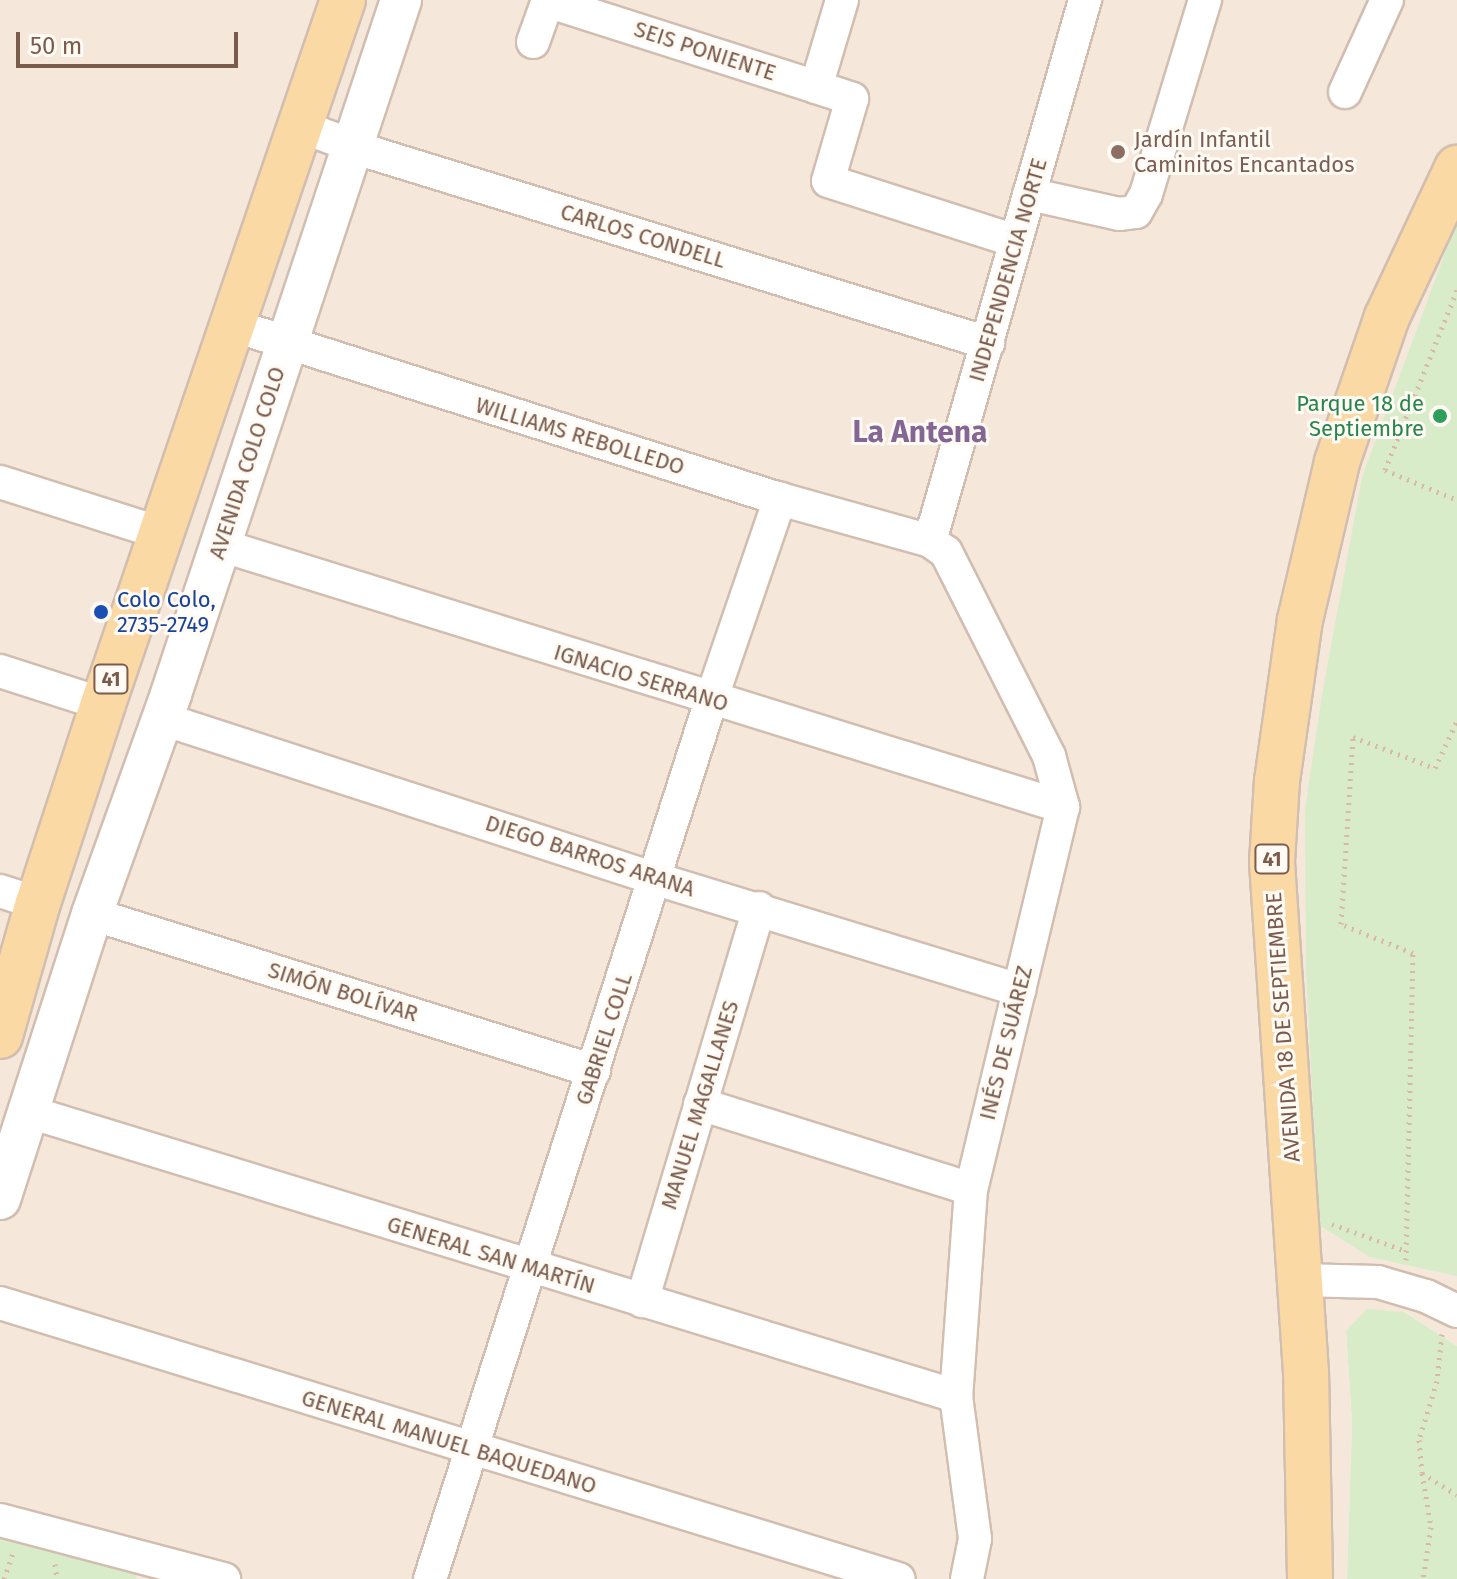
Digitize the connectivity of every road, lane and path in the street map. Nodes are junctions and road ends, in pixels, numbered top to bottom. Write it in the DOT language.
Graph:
graph roads {
  1 [pos="343,0"];
  2 [pos="401,0"];
  3 [pos="842,0"];
  4 [pos="1085,0"];
  5 [pos="1205,0"];
  6 [pos="1387,0"];
  7 [pos="547,1"];
  8 [pos="533,42"];
  9 [pos="816,87"];
  10 [pos="1345,92"];
  11 [pos="300,126"];
  12 [pos="354,146"];
  13 [pos="1457,168"];
  14 [pos="1029,194"];
  15 [pos="1016,241"];
  16 [pos="1457,290"];
  17 [pos="232,325"];
  18 [pos="988,343"];
  19 [pos="287,344"];
  20 [pos="0,482"];
  21 [pos="780,499"];
  22 [pos="1457,500"];
  23 [pos="161,533"];
  24 [pos="930,541"];
  25 [pos="220,545"];
  26 [pos="0,671"];
  27 [pos="711,700"];
  28 [pos="103,704"];
  29 [pos="163,719"];
  30 [pos="1457,721"];
  31 [pos="1063,807"];
  32 [pos="656,879"];
  33 [pos="19,897"];
  34 [pos="759,908"];
  35 [pos="92,914"];
  36 [pos="1019,990"];
  37 [pos="0,1036"];
  38 [pos="594,1071"];
  39 [pos="700,1104"];
  40 [pos="26,1111"];
  41 [pos="971,1189"];
  42 [pos="0,1199"];
  43 [pos="1328,1209"];
  44 [pos="1406,1251"];
  45 [pos="529,1268"];
  46 [pos="1299,1280"];
  47 [pos="1407,1289"];
  48 [pos="642,1301"];
  49 [pos="0,1303"];
  50 [pos="1451,1308"];
  51 [pos="956,1396"];
  52 [pos="470,1449"];
  53 [pos="1422,1473"];
  54 [pos="1457,1495"];
  55 [pos="0,1520"];
  56 [pos="160,1569"];
  57 [pos="224,1579"];
  58 [pos="430,1579"];
  59 [pos="899,1579"];
  60 [pos="967,1579"];
  61 [pos="1310,1579"];
  62 [pos="1423,1579"];
  1 -- 11 [label="main road, 41"];
  2 -- 12 [label="street, AVENIDA COLO COLO"];
  3 -- 9 [label="street"];
  4 -- 14 [label="street, INDEPENDENCIA NORTE"];
  5 -- 14 [label="street"];
  6 -- 10 [label="street"];
  7 -- 8 [label="street"];
  7 -- 9 [label="street, SEIS PONIENTE"];
  9 -- 15 [label="street, SEIS PONIENTE"];
  11 -- 12 [label="street, CARLOS CONDELL"];
  11 -- 17 [label="main road, 41"];
  12 -- 18 [label="street, CARLOS CONDELL"];
  12 -- 19 [label="street, AVENIDA COLO COLO"];
  13 -- 46 [label="main road, AVENIDA 18 DE SEPTIEMBRE / 41"];
  14 -- 15 [label="street, INDEPENDENCIA NORTE"];
  15 -- 18 [label="street, INDEPENDENCIA NORTE"];
  16 -- 22 [label="path"];
  17 -- 19 [label="street, WILLIAMS REBOLLEDO"];
  17 -- 23 [label="main road, 41"];
  18 -- 24 [label="street, INDEPENDENCIA NORTE"];
  19 -- 21 [label="street, WILLIAMS REBOLLEDO"];
  19 -- 25 [label="street, AVENIDA COLO COLO"];
  20 -- 23 [label="street"];
  21 -- 24 [label="street, WILLIAMS REBOLLEDO"];
  21 -- 27 [label="street, GABRIEL COLL"];
  23 -- 28 [label="main road, 41"];
  24 -- 31 [label="street, INÉS DE SUÁREZ"];
  25 -- 27 [label="street, IGNACIO SERRANO"];
  25 -- 29 [label="street, AVENIDA COLO COLO"];
  26 -- 28 [label="street"];
  27 -- 31 [label="street, IGNACIO SERRANO"];
  27 -- 32 [label="street, GABRIEL COLL"];
  28 -- 33 [label="main road, 41"];
  29 -- 32 [label="street, DIEGO BARROS ARANA"];
  29 -- 35 [label="street, AVENIDA COLO COLO"];
  30 -- 44 [label="path"];
  31 -- 36 [label="street, INÉS DE SUÁREZ"];
  32 -- 34 [label="street, DIEGO BARROS ARANA"];
  32 -- 38 [label="street, GABRIEL COLL"];
  33 -- 37 [label="main road, 41"];
  34 -- 36 [label="street, DIEGO BARROS ARANA"];
  34 -- 39 [label="street, MANUEL MAGALLANES"];
  35 -- 38 [label="street, SIMÓN BOLÍVAR"];
  35 -- 40 [label="street, AVENIDA COLO COLO"];
  36 -- 41 [label="street, INÉS DE SUÁREZ"];
  38 -- 45 [label="street, GABRIEL COLL"];
  39 -- 41 [label="street"];
  39 -- 48 [label="street, MANUEL MAGALLANES"];
  40 -- 42 [label="street, AVENIDA COLO COLO"];
  40 -- 45 [label="street, GENERAL SAN MARTÍN"];
  41 -- 51 [label="street, INÉS DE SUÁREZ"];
  43 -- 44 [label="path"];
  44 -- 47 [label="path"];
  45 -- 48 [label="street, GENERAL SAN MARTÍN"];
  45 -- 52 [label="street, GABRIEL COLL"];
  46 -- 47 [label="street"];
  46 -- 61 [label="main road, AVENIDA 18 DE SEPTIEMBRE / 41"];
  47 -- 50 [label="street"];
  48 -- 51 [label="street, GENERAL SAN MARTÍN"];
  49 -- 52 [label="street, GENERAL MANUEL BAQUEDANO"];
  50 -- 53 [label="path"];
  51 -- 60 [label="street, INÉS DE SUÁREZ"];
  52 -- 58 [label="street, GABRIEL COLL"];
  52 -- 59 [label="street, GENERAL MANUEL BAQUEDANO"];
  53 -- 54 [label="path"];
  53 -- 62 [label="path"];
  55 -- 56 [label="street"];
  56 -- 57 [label="street"];
}
